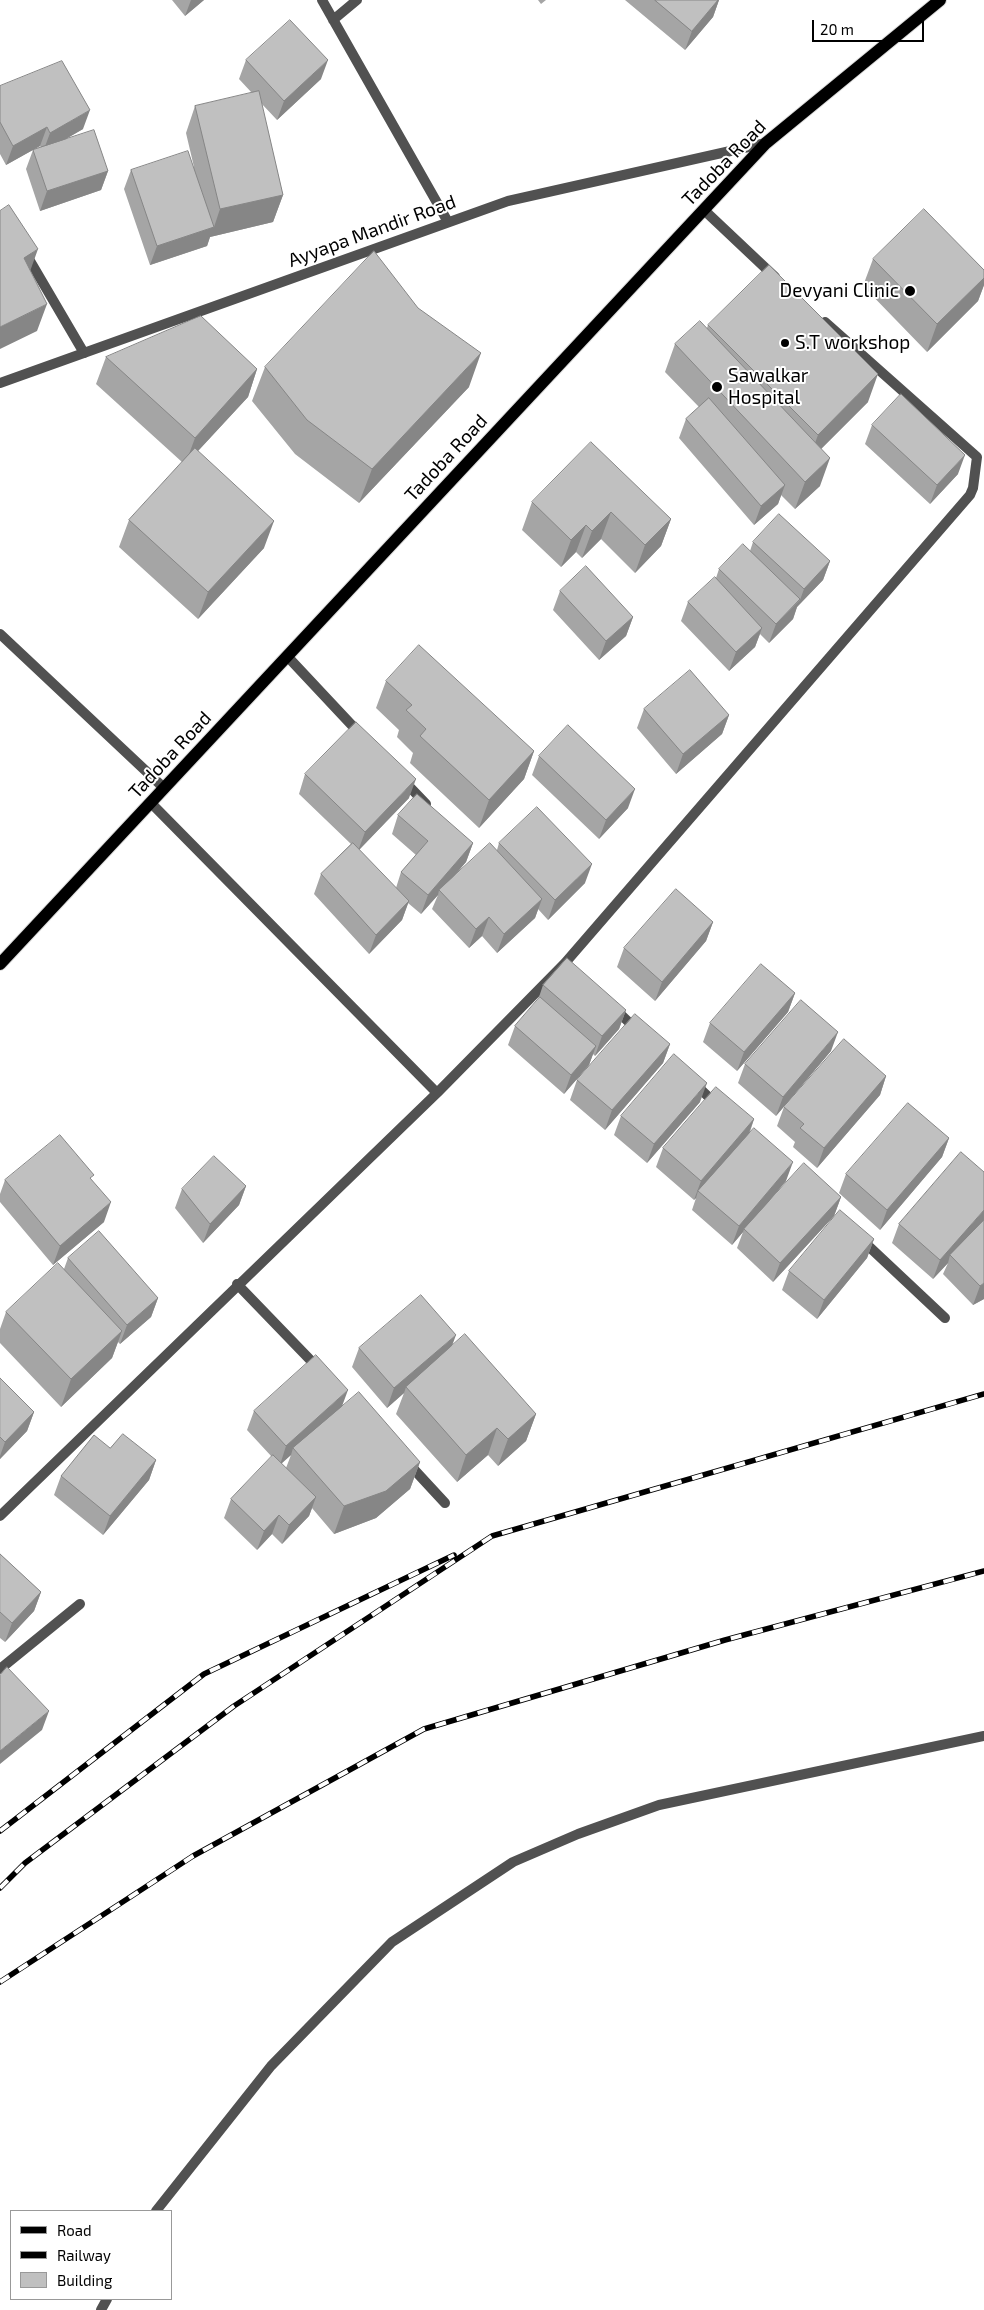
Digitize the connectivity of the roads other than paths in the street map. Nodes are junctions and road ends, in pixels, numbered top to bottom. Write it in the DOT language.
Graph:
graph roads {
  1 [pos="322,0"];
  2 [pos="357,0"];
  3 [pos="940,0"];
  4 [pos="333,20"];
  5 [pos="766,143"];
  6 [pos="704,210"];
  7 [pos="448,222"];
  8 [pos="20,244"];
  9 [pos="785,286"];
  10 [pos="814,312"];
  11 [pos="84,353"];
  12 [pos="0,382"];
  13 [pos="0,634"];
  14 [pos="287,656"];
  15 [pos="369,743"];
  16 [pos="396,772"];
  17 [pos="164,788"];
  18 [pos="151,802"];
  19 [pos="430,809"];
  20 [pos="0,964"];
  21 [pos="608,1003"];
  22 [pos="644,1037"];
  23 [pos="687,1077"];
  24 [pos="437,1093"];
  25 [pos="723,1110"];
  26 [pos="852,1231"];
  27 [pos="238,1284"];
  28 [pos="945,1318"];
  29 [pos="324,1376"];
  30 [pos="398,1453"];
  31 [pos="445,1503"];
  32 [pos="0,1516"];
  33 [pos="80,1604"];
  34 [pos="0,1669"];
  35 [pos="984,1736"];
  36 [pos="157,2210"];
  1 -- 4 [label="street"];
  2 -- 4 [label="street"];
  3 -- 5 [label="main road, Tadoba Road"];
  4 -- 7 [label="street"];
  5 -- 6 [label="main road, Tadoba Road"];
  5 -- 7 [label="street, Ayyapa Mandir Road"];
  6 -- 9 [label="street"];
  6 -- 14 [label="main road, Tadoba Road"];
  7 -- 11 [label="street, Ayyapa Mandir Road"];
  8 -- 11 [label="street"];
  10 -- 24 [label="street"];
  11 -- 12 [label="street, Ayyapa Mandir Road"];
  13 -- 17 [label="street"];
  14 -- 15 [label="street"];
  14 -- 17 [label="main road, Tadoba Road"];
  16 -- 19 [label="street"];
  17 -- 18 [label="main road, Tadoba Road"];
  18 -- 20 [label="main road, Tadoba Road"];
  18 -- 24 [label="street"];
  21 -- 22 [label="street"];
  23 -- 25 [label="street"];
  24 -- 27 [label="street"];
  26 -- 28 [label="street"];
  27 -- 29 [label="street"];
  27 -- 32 [label="street"];
  30 -- 31 [label="street"];
  33 -- 34 [label="street"];
  35 -- 36 [label="street"];
}
